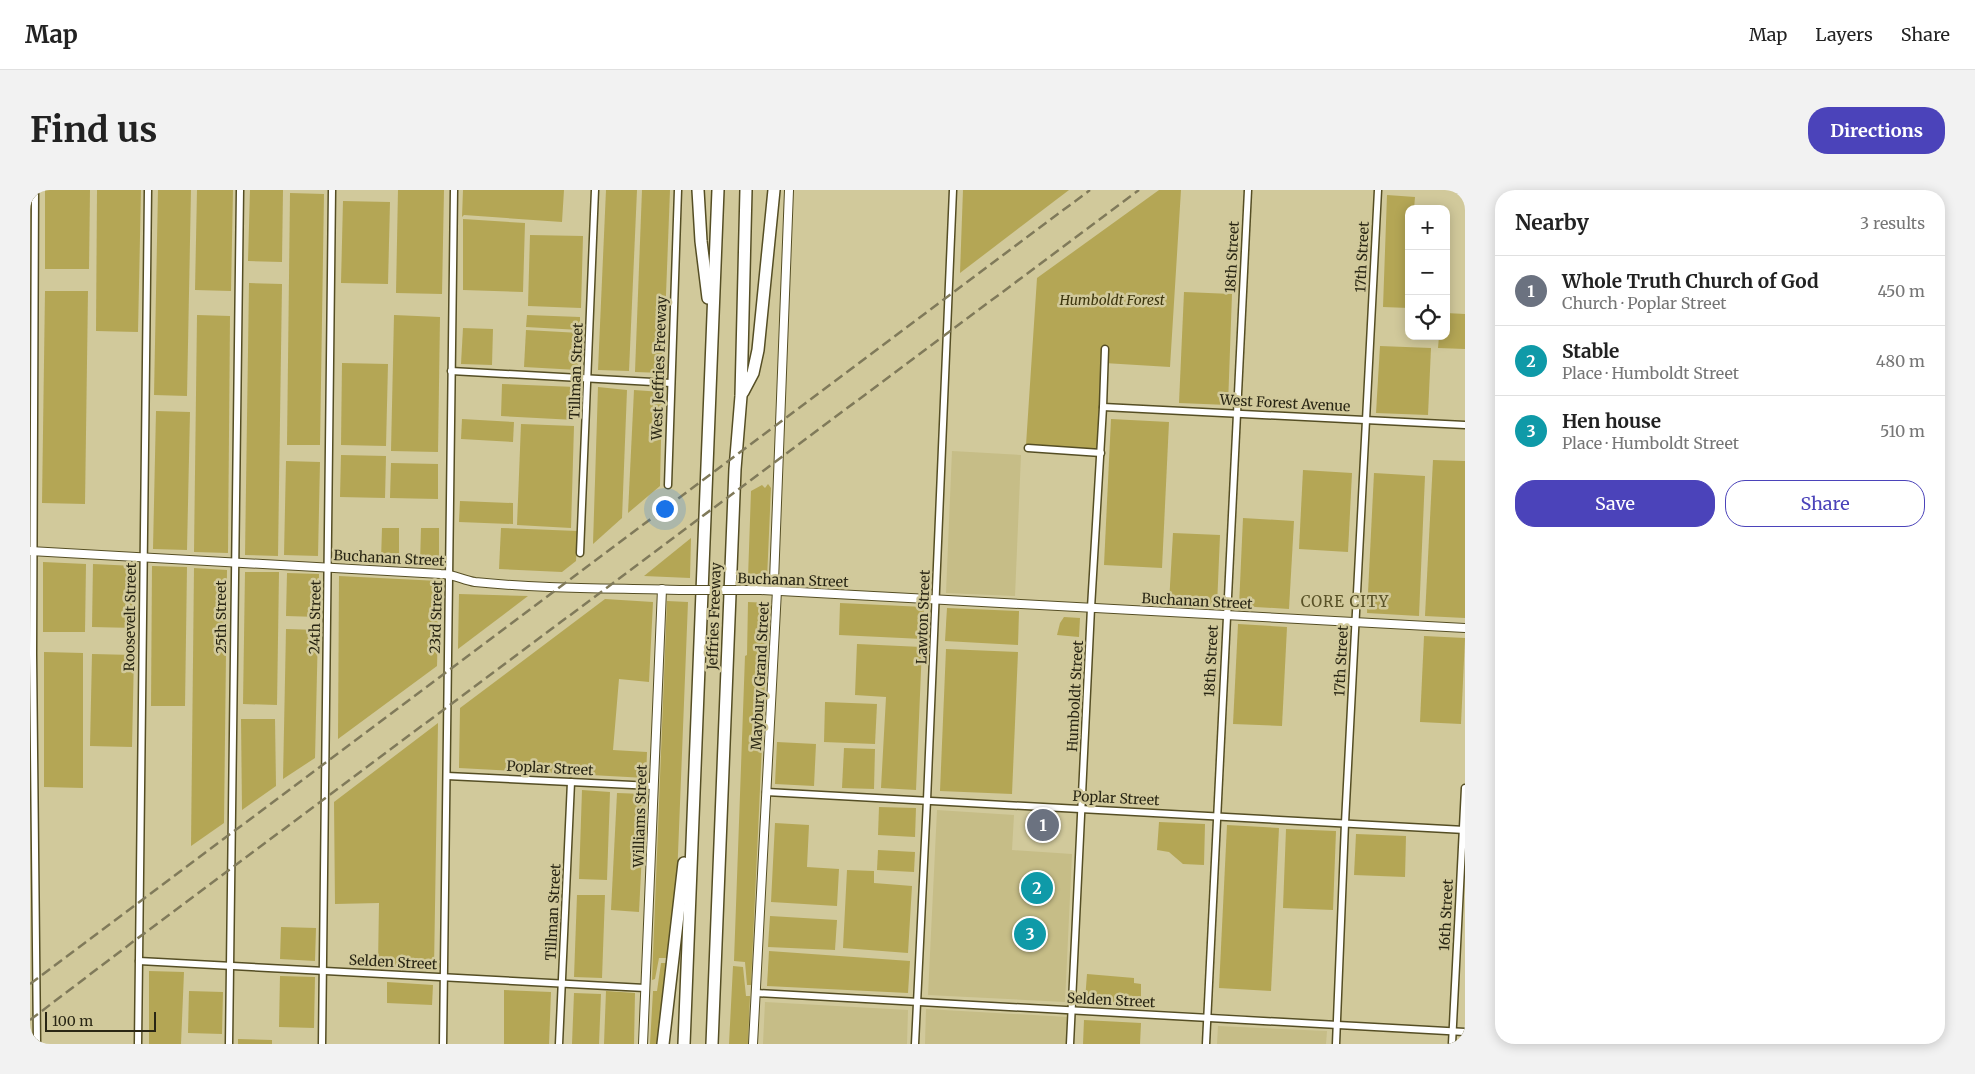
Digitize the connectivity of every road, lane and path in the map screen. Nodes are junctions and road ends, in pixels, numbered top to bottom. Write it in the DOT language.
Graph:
graph roads {
  1 [pos="35,190"];
  2 [pos="148,190"];
  3 [pos="240,190"];
  4 [pos="332,190"];
  5 [pos="454,190"];
  6 [pos="595,190"];
  7 [pos="678,190"];
  8 [pos="698,190"];
  9 [pos="718,190"];
  10 [pos="746,190"];
  11 [pos="774,190"];
  12 [pos="789,190"];
  13 [pos="953,190"];
  14 [pos="1248,190"];
  15 [pos="1378,190"];
  16 [pos="1460,190"];
  17 [pos="1465,190"];
  18 [pos="712,331"];
  19 [pos="1105,349"];
  20 [pos="451,371"];
  21 [pos="588,378"];
  22 [pos="671,383"];
  23 [pos="741,396"];
  24 [pos="1103,407"];
  25 [pos="1237,414"];
  26 [pos="1366,420"];
  27 [pos="1465,425"];
  28 [pos="1028,448"];
  29 [pos="1101,454"];
  30 [pos="668,485"];
  31 [pos="32,552"];
  32 [pos="580,553"];
  33 [pos="144,558"];
  34 [pos="234,562"];
  35 [pos="328,567"];
  36 [pos="449,574"];
  37 [pos="662,589"];
  38 [pos="777,590"];
  39 [pos="936,600"];
  40 [pos="1091,608"];
  41 [pos="1226,615"];
  42 [pos="1355,622"];
  43 [pos="1465,628"];
  44 [pos="32,654"];
  45 [pos="694,769"];
  46 [pos="446,776"];
  47 [pos="32,778"];
  48 [pos="571,782"];
  49 [pos="653,786"];
  50 [pos="1465,788"];
  51 [pos="766,792"];
  52 [pos="928,800"];
  53 [pos="1082,809"];
  54 [pos="1216,816"];
  55 [pos="1345,823"];
  56 [pos="1464,830"];
  57 [pos="139,961"];
  58 [pos="230,965"];
  59 [pos="323,970"];
  60 [pos="444,977"];
  61 [pos="562,983"];
  62 [pos="645,988"];
  63 [pos="756,993"];
  64 [pos="917,1002"];
  65 [pos="714,1005"];
  66 [pos="1072,1010"];
  67 [pos="1207,1017"];
  68 [pos="1337,1025"];
  69 [pos="1452,1031"];
  70 [pos="1465,1032"];
  71 [pos="37,1044"];
  72 [pos="138,1044"];
  73 [pos="229,1044"];
  74 [pos="322,1044"];
  75 [pos="443,1044"];
  76 [pos="558,1044"];
  77 [pos="643,1044"];
  78 [pos="663,1044"];
  79 [pos="684,1044"];
  80 [pos="712,1044"];
  81 [pos="716,1044"];
  82 [pos="753,1044"];
  83 [pos="915,1044"];
  84 [pos="1070,1044"];
  85 [pos="1206,1044"];
  86 [pos="1336,1044"];
  87 [pos="1452,1044"];
  1 -- 31 [label="street"];
  2 -- 33 [label="street, Roosevelt Street"];
  3 -- 34 [label="street, 25th Street"];
  4 -- 35 [label="street, 24th Street"];
  5 -- 20 [label="street, 23rd Street"];
  6 -- 21 [label="street, Tillman Street"];
  7 -- 22 [label="street, West Jeffries Freeway"];
  8 -- 18 [label="highway"];
  9 -- 18 [label="highway, Jeffries Freeway"];
  10 -- 23 [label="highway, Jeffries Freeway"];
  11 -- 23 [label="highway"];
  12 -- 38 [label="street, Maybury Grand Street"];
  13 -- 39 [label="street, Lawton Street"];
  14 -- 25 [label="street, 18th Street"];
  15 -- 26 [label="street, 17th Street"];
  16 -- 17 [label="street"];
  18 -- 45 [label="highway, Jeffries Freeway"];
  19 -- 24 [label="street, Humboldt Street"];
  20 -- 21 [label="street"];
  20 -- 36 [label="street, 23rd Street"];
  21 -- 22 [label="street"];
  21 -- 32 [label="street, Tillman Street"];
  22 -- 30 [label="street, West Jeffries Freeway"];
  23 -- 65 [label="highway, Jeffries Freeway"];
  24 -- 25 [label="street, West Forest Avenue"];
  24 -- 29 [label="street, Humboldt Street"];
  25 -- 26 [label="street, West Forest Avenue"];
  25 -- 41 [label="street, 18th Street"];
  26 -- 27 [label="street, West Forest Avenue"];
  26 -- 42 [label="street, 17th Street"];
  28 -- 29 [label="street"];
  29 -- 40 [label="street, Humboldt Street"];
  31 -- 33 [label="street, Buchanan Street"];
  31 -- 44 [label="street"];
  33 -- 34 [label="street, Buchanan Street"];
  33 -- 57 [label="street, Roosevelt Street"];
  34 -- 35 [label="street, Buchanan Street"];
  34 -- 58 [label="street, 25th Street"];
  35 -- 36 [label="street, Buchanan Street"];
  35 -- 59 [label="street, 24th Street"];
  36 -- 37 [label="street, Buchanan Street"];
  36 -- 46 [label="street, 23rd Street"];
  37 -- 38 [label="street, Buchanan Street, bridge"];
  37 -- 49 [label="street, Williams Street"];
  38 -- 39 [label="street, Buchanan Street"];
  38 -- 51 [label="street, Maybury Grand Street"];
  39 -- 40 [label="street, Buchanan Street"];
  39 -- 52 [label="street, Lawton Street"];
  40 -- 41 [label="street, Buchanan Street"];
  40 -- 53 [label="street, Humboldt Street"];
  41 -- 42 [label="street, Buchanan Street"];
  41 -- 54 [label="street, 18th Street"];
  42 -- 43 [label="street, Buchanan Street"];
  42 -- 55 [label="street, 17th Street"];
  44 -- 47 [label="street"];
  45 -- 78 [label="highway"];
  45 -- 79 [label="highway, Jeffries Freeway"];
  46 -- 48 [label="street, Poplar Street"];
  46 -- 60 [label="street, 23rd Street"];
  47 -- 71 [label="street"];
  48 -- 49 [label="street, Poplar Street"];
  48 -- 61 [label="street, Tillman Street"];
  49 -- 62 [label="street, Williams Street"];
  50 -- 56 [label="street, 16th Street"];
  51 -- 52 [label="street, Poplar Street"];
  51 -- 63 [label="street, Maybury Grand Street"];
  52 -- 53 [label="street, Poplar Street"];
  52 -- 64 [label="street, Lawton Street"];
  53 -- 54 [label="street, Poplar Street"];
  53 -- 66 [label="street, Humboldt Street"];
  54 -- 55 [label="street, Poplar Street"];
  54 -- 67 [label="street, 18th Street"];
  55 -- 56 [label="street, Poplar Street"];
  55 -- 68 [label="street, 17th Street"];
  56 -- 69 [label="street, 16th Street"];
  57 -- 58 [label="street, Selden Street"];
  57 -- 72 [label="street, Roosevelt Street"];
  58 -- 59 [label="street, Selden Street"];
  58 -- 73 [label="street, 25th Street"];
  59 -- 60 [label="street, Selden Street"];
  59 -- 74 [label="street, 24th Street"];
  60 -- 61 [label="street, Selden Street"];
  60 -- 75 [label="street, 23rd Street"];
  61 -- 62 [label="street, Selden Street"];
  61 -- 76 [label="street, Tillman Street"];
  62 -- 77 [label="street, Williams Street"];
  63 -- 64 [label="street, Selden Street"];
  63 -- 82 [label="street, Maybury Grand Street"];
  64 -- 66 [label="street, Selden Street"];
  64 -- 83 [label="street, Lawton Street"];
  65 -- 80 [label="highway, Jeffries Freeway"];
  65 -- 81 [label="highway"];
  66 -- 67 [label="street, Selden Street"];
  66 -- 84 [label="street, Humboldt Street"];
  67 -- 68 [label="street, Selden Street"];
  67 -- 85 [label="street, 18th Street"];
  68 -- 69 [label="street, Selden Street"];
  68 -- 86 [label="street, 17th Street"];
  69 -- 70 [label="street, Selden Street"];
  69 -- 87 [label="street, 16th Street"];
}
